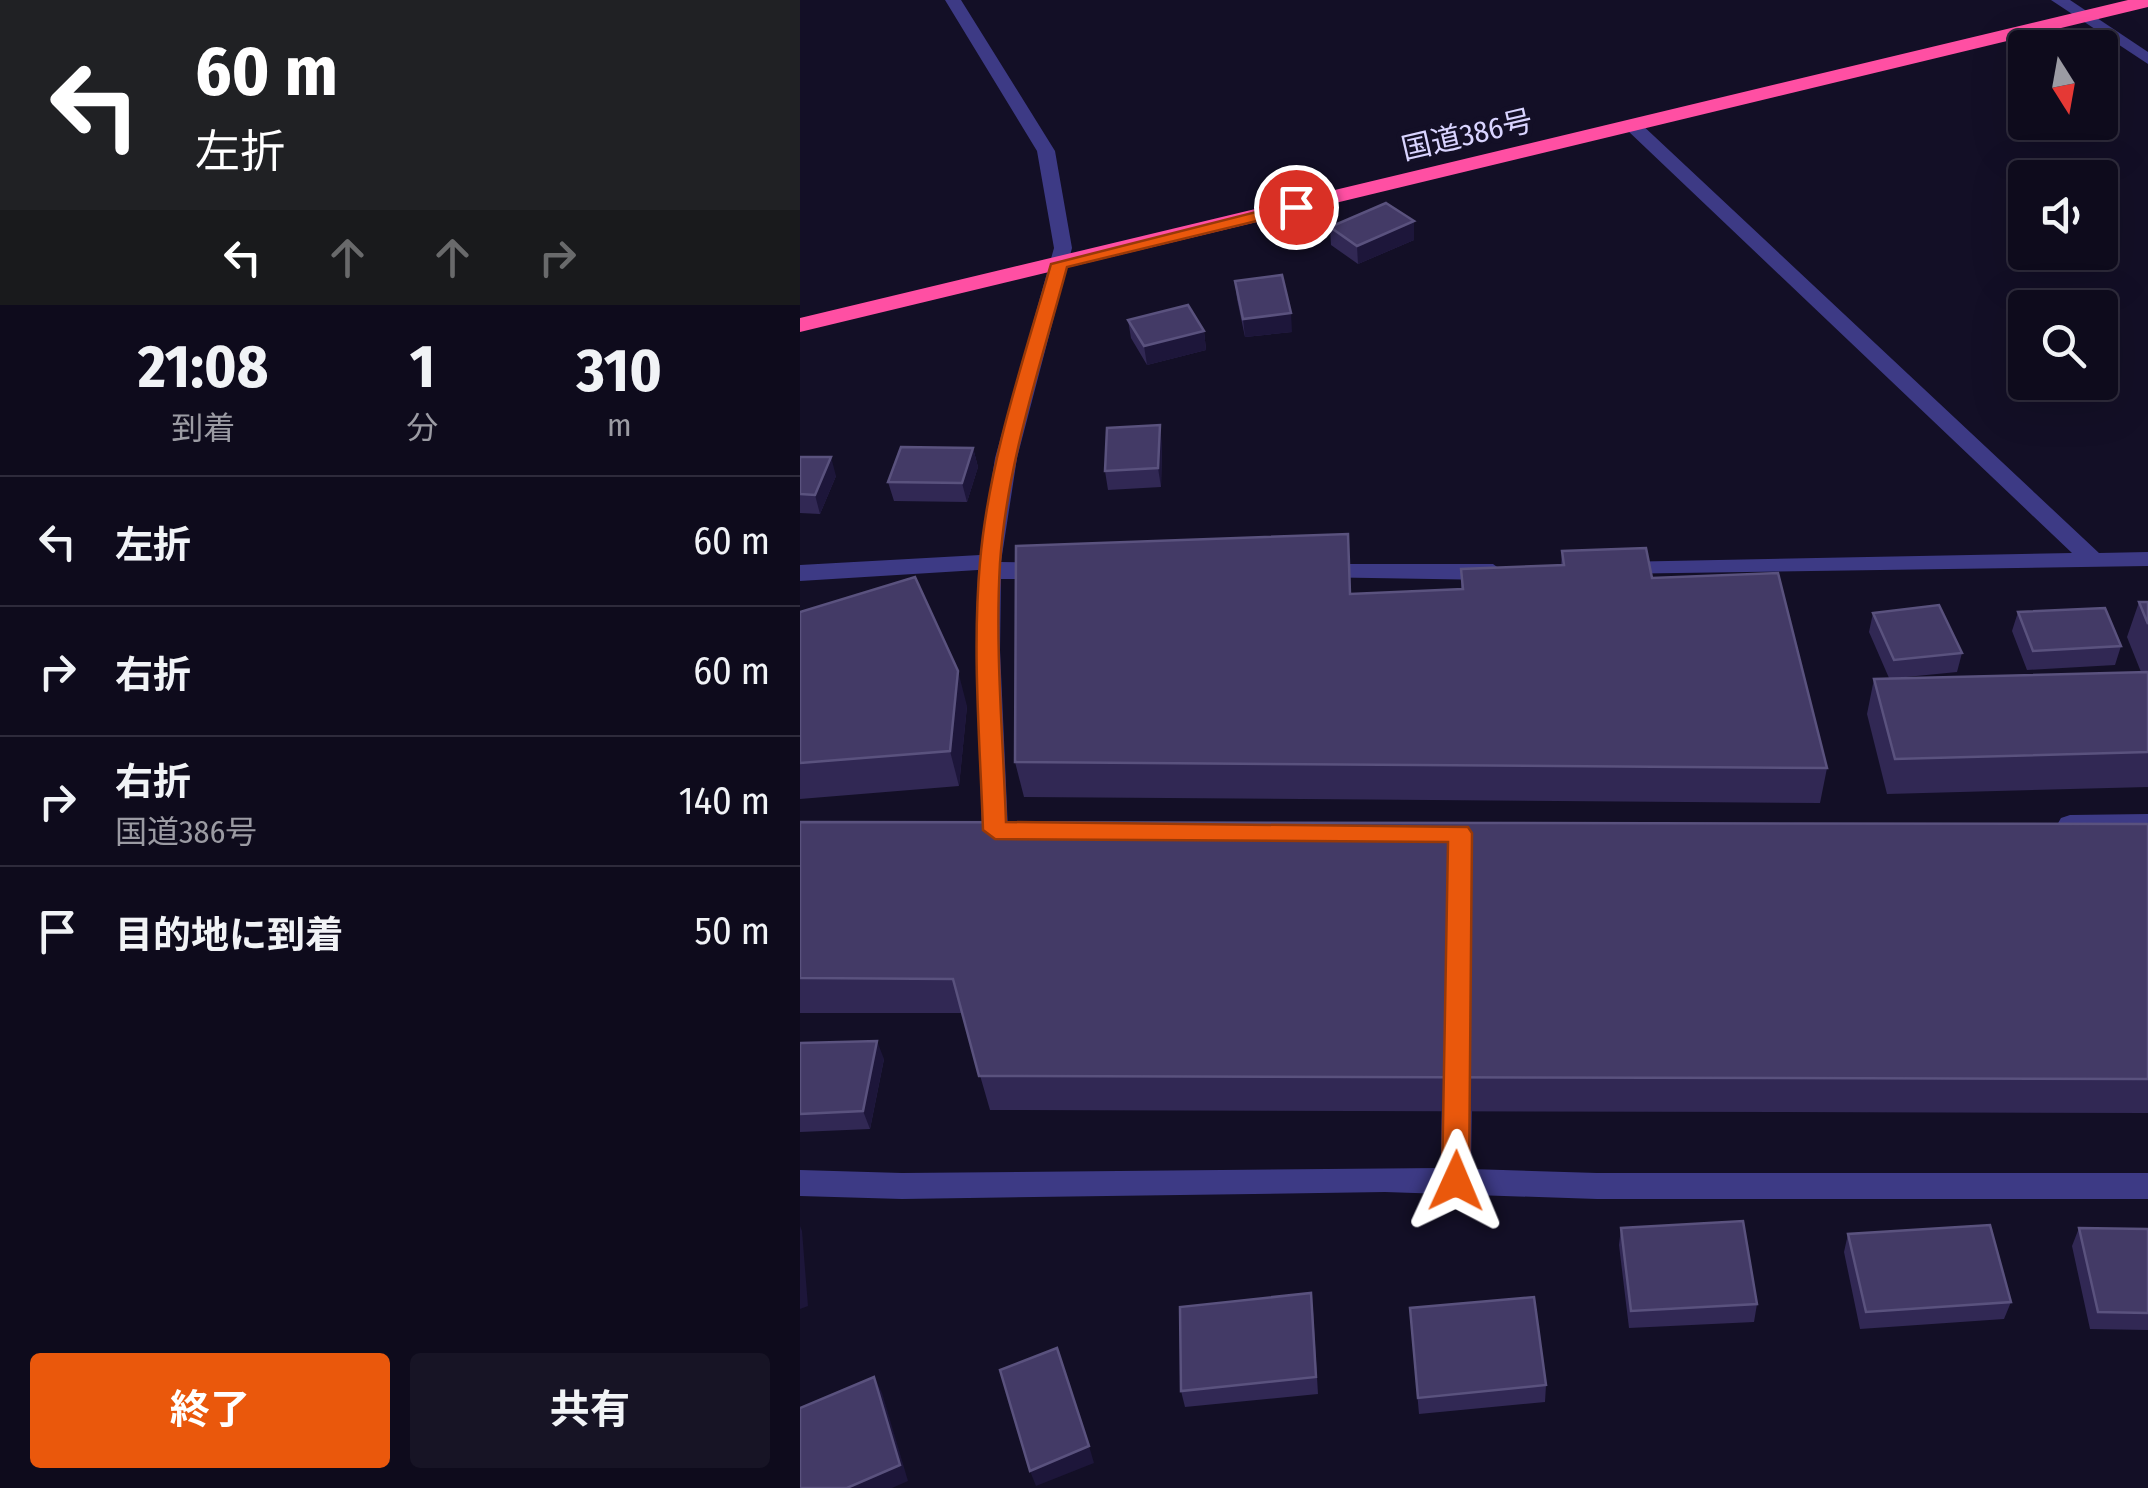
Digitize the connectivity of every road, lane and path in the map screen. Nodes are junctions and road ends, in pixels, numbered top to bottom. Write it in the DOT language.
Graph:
graph roads {
  1 [pos="953,0"];
  2 [pos="2059,0"];
  3 [pos="2148,1"];
  4 [pos="2084,17"];
  5 [pos="2148,59"];
  6 [pos="1633,126"];
  7 [pos="1060,264"];
  8 [pos="800,326"];
  9 [pos="2091,558"];
  10 [pos="2148,559"];
  11 [pos="990,566"];
  12 [pos="1586,570"];
  13 [pos="1068,571"];
  14 [pos="1286,572"];
  15 [pos="1509,572"];
  16 [pos="800,573"];
  17 [pos="2148,824"];
  18 [pos="2050,825"];
  19 [pos="994,831"];
  20 [pos="1457,1046"];
  21 [pos="1456,1181"];
  22 [pos="800,1183"];
  23 [pos="2148,1186"];
  1 -- 7 [label="street"];
  2 -- 4 [label="street"];
  3 -- 4 [label="highway, 国道386号"];
  4 -- 5 [label="street"];
  4 -- 6 [label="highway, 国道386号"];
  6 -- 7 [label="highway, 国道386号"];
  6 -- 9 [label="street"];
  7 -- 8 [label="highway, 国道386号"];
  7 -- 11 [label="street"];
  9 -- 10 [label="street"];
  9 -- 12 [label="street"];
  11 -- 13 [label="street"];
  11 -- 16 [label="street"];
  11 -- 19 [label="street"];
  14 -- 15 [label="street"];
  17 -- 18 [label="street"];
  20 -- 21 [label="street"];
  21 -- 22 [label="street"];
  21 -- 23 [label="street"];
}
